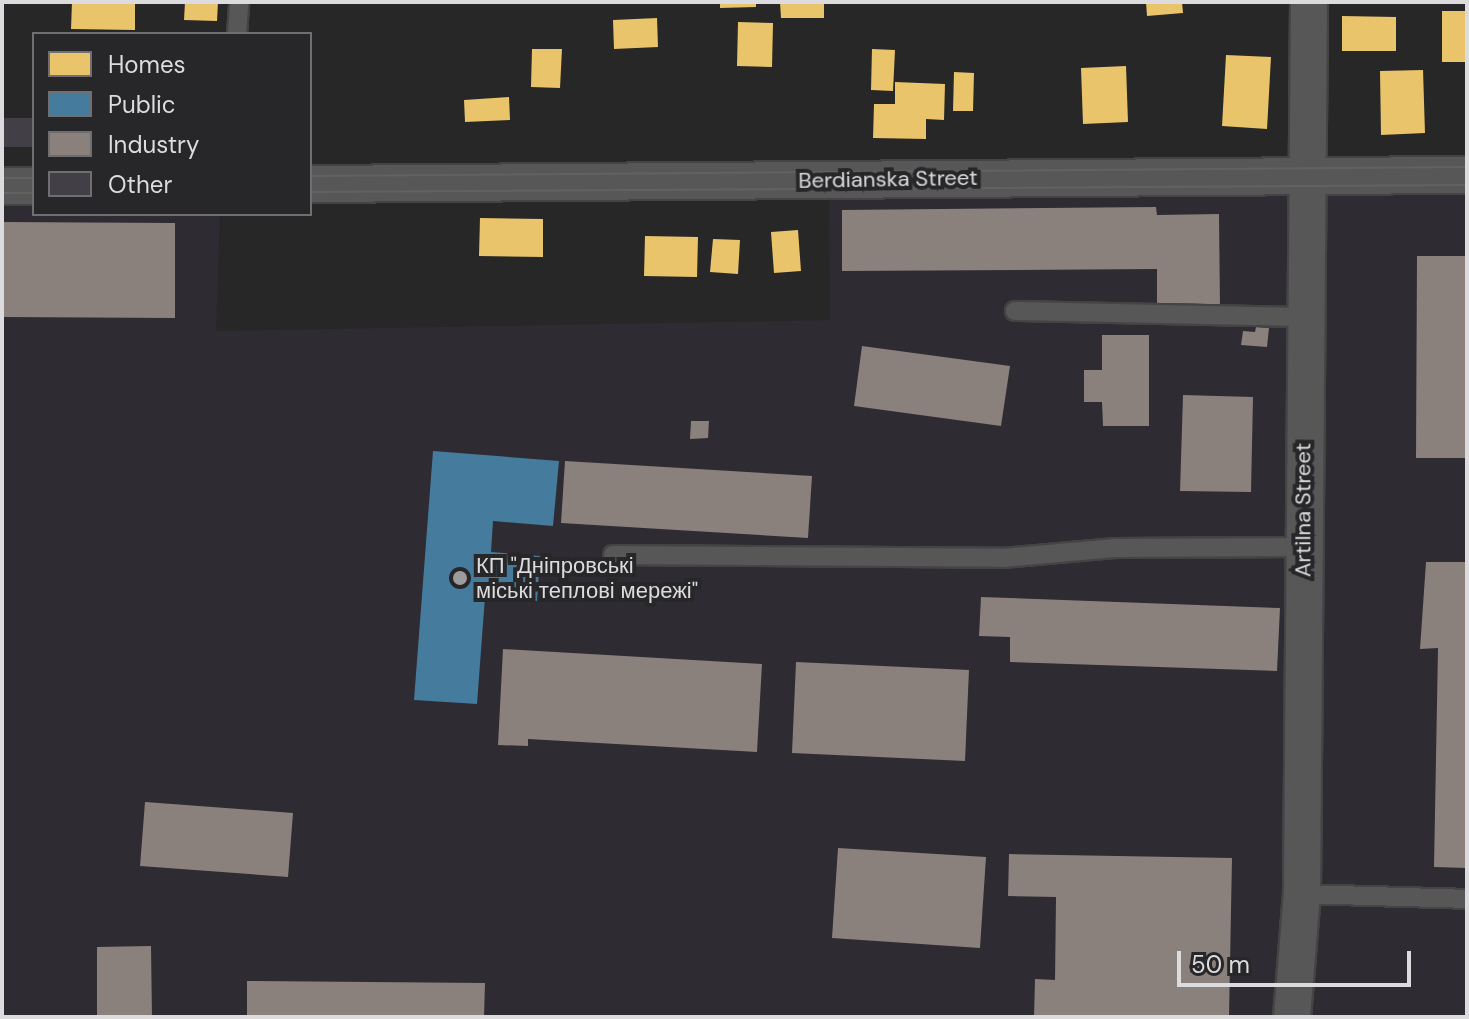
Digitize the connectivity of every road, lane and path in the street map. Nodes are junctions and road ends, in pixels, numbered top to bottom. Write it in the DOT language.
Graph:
graph roads {
  1 [pos="239,2"];
  2 [pos="1309,2"];
  3 [pos="237,32"];
  4 [pos="1306,175"];
  5 [pos="1467,175"];
  6 [pos="312,184"];
  7 [pos="2,186"];
  8 [pos="32,186"];
  9 [pos="1015,311"];
  10 [pos="1304,317"];
  11 [pos="1303,547"];
  12 [pos="613,555"];
  13 [pos="1302,894"];
  14 [pos="1467,899"];
  15 [pos="1292,1017"];
  1 -- 3 [label="lane"];
  2 -- 4 [label="street, Artilna Street"];
  4 -- 5 [label="street, Berdianska Street"];
  4 -- 6 [label="street, Berdianska Street"];
  4 -- 10 [label="street, Artilna Street"];
  7 -- 8 [label="street"];
  9 -- 10 [label="lane"];
  10 -- 11 [label="street, Artilna Street"];
  11 -- 12 [label="lane"];
  11 -- 13 [label="street, Artilna Street"];
  13 -- 14 [label="lane"];
  13 -- 15 [label="street, Artilna Street"];
}
